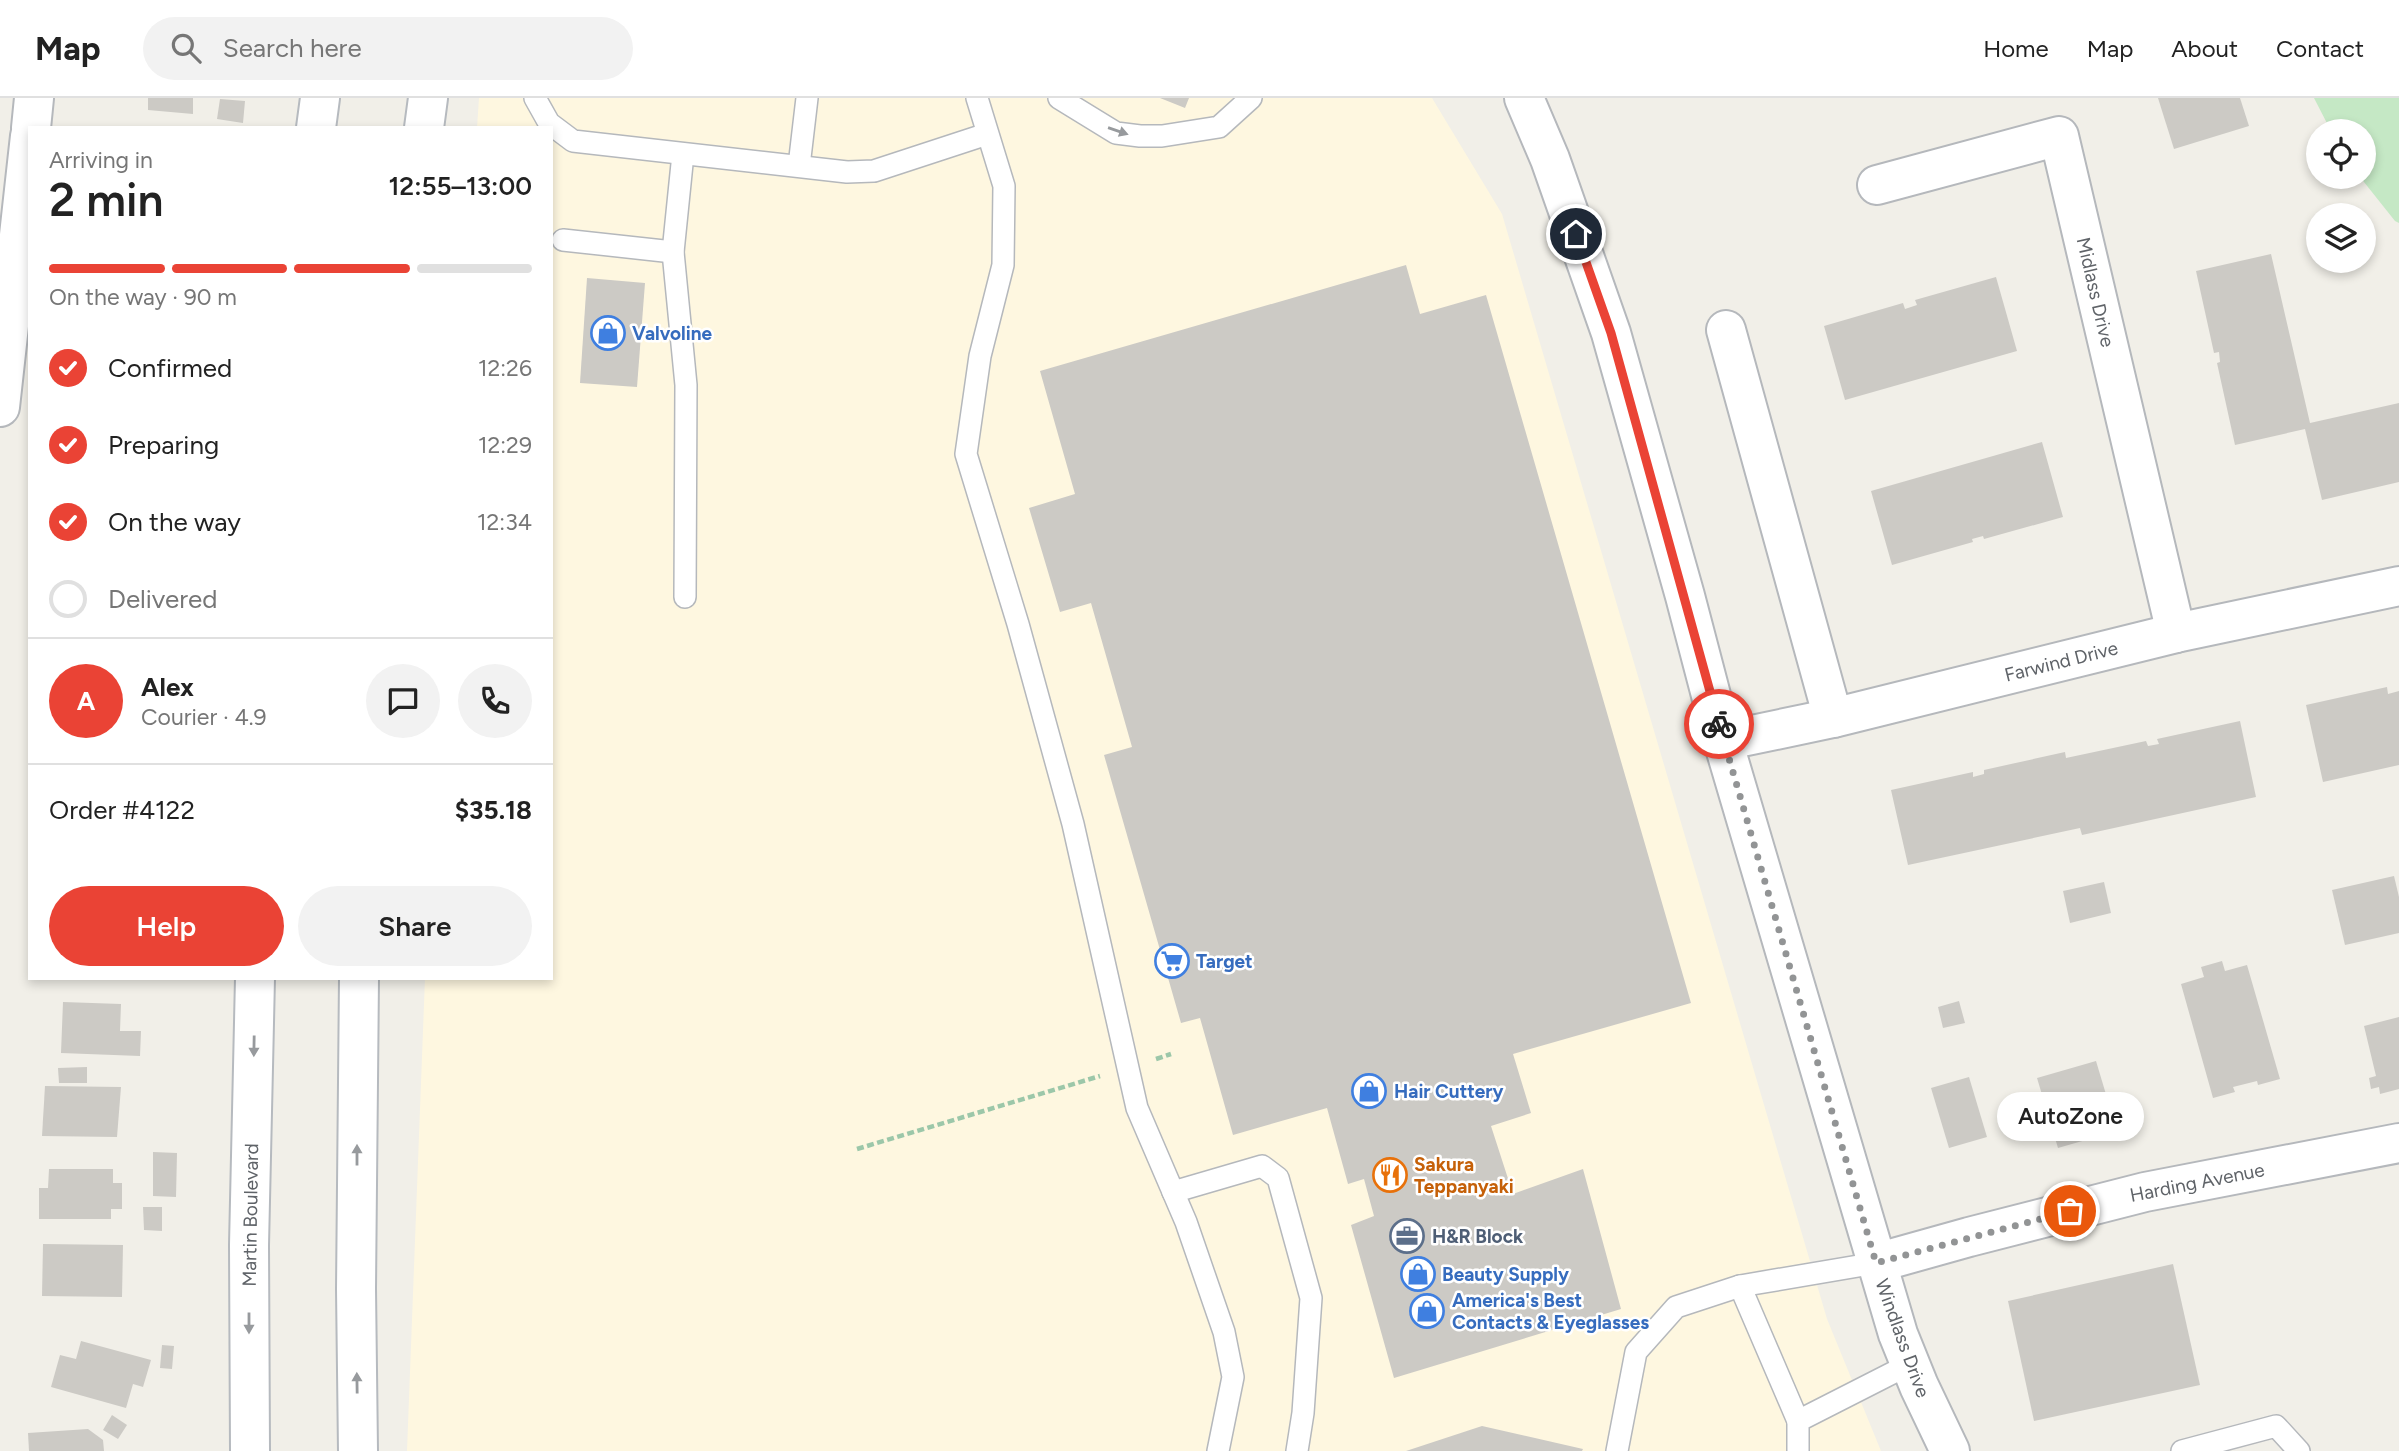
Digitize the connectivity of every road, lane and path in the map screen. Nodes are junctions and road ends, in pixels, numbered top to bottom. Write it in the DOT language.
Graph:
graph roads {
  1 [pos="34,98"];
  2 [pos="320,98"];
  3 [pos="428,98"];
  4 [pos="536,98"];
  5 [pos="807,98"];
  6 [pos="977,98"];
  7 [pos="1059,98"];
  8 [pos="1251,98"];
  9 [pos="1524,98"];
  10 [pos="31,126"];
  11 [pos="316,126"];
  12 [pos="425,126"];
  13 [pos="552,126"];
  14 [pos="553,127"];
  15 [pos="986,134"];
  16 [pos="28,154"];
  17 [pos="683,154"];
  18 [pos="799,166"];
  19 [pos="1877,185"];
  20 [pos="563,240"];
  21 [pos="673,252"];
  22 [pos="1726,330"];
  23 [pos="0,407"];
  24 [pos="2399,586"];
  25 [pos="685,597"];
  26 [pos="2176,633"];
  27 [pos="1833,718"];
  28 [pos="1723,741"];
  29 [pos="255,980"];
  30 [pos="359,980"];
  31 [pos="1171,1054"];
  32 [pos="1128,1068"];
  33 [pos="2399,1143"];
  34 [pos="857,1149"];
  35 [pos="1173,1192"];
  36 [pos="1876,1263"];
  37 [pos="1740,1286"];
  38 [pos="1910,1364"];
  39 [pos="1798,1421"];
  40 [pos="250,1451"];
  41 [pos="358,1451"];
  42 [pos="1218,1451"];
  43 [pos="1297,1451"];
  44 [pos="1617,1451"];
  45 [pos="1798,1451"];
  46 [pos="1950,1451"];
  47 [pos="2182,1451"];
  48 [pos="2299,1451"];
  1 -- 10 [label="street"];
  2 -- 11 [label="street"];
  3 -- 12 [label="street"];
  4 -- 13 [label="lane"];
  5 -- 18 [label="lane"];
  6 -- 15 [label="lane"];
  7 -- 8 [label="lane, one-way"];
  9 -- 28 [label="street, Windlass Drive"];
  14 -- 17 [label="lane"];
  15 -- 18 [label="lane"];
  15 -- 32 [label="lane"];
  16 -- 23 [label="street"];
  17 -- 18 [label="lane"];
  17 -- 21 [label="lane"];
  19 -- 26 [label="street, Midlass Drive"];
  20 -- 21 [label="lane"];
  21 -- 25 [label="lane"];
  22 -- 27 [label="street"];
  24 -- 26 [label="street, Farwind Drive"];
  26 -- 27 [label="street, Farwind Drive"];
  27 -- 28 [label="street, Farwind Drive"];
  28 -- 36 [label="street, Windlass Drive"];
  29 -- 40 [label="street, Martin Boulevard, one-way"];
  41 -- 30 [label="street, one-way"];
  31 -- 32 [label="path"];
  32 -- 34 [label="path"];
  32 -- 35 [label="lane"];
  33 -- 36 [label="street, Harding Avenue"];
  35 -- 42 [label="lane"];
  35 -- 43 [label="lane"];
  36 -- 37 [label="lane"];
  36 -- 38 [label="street, Windlass Drive"];
  37 -- 39 [label="lane"];
  37 -- 44 [label="lane"];
  38 -- 39 [label="lane"];
  38 -- 46 [label="street, Windlass Drive"];
  39 -- 45 [label="lane"];
  47 -- 48 [label="lane"];
}
